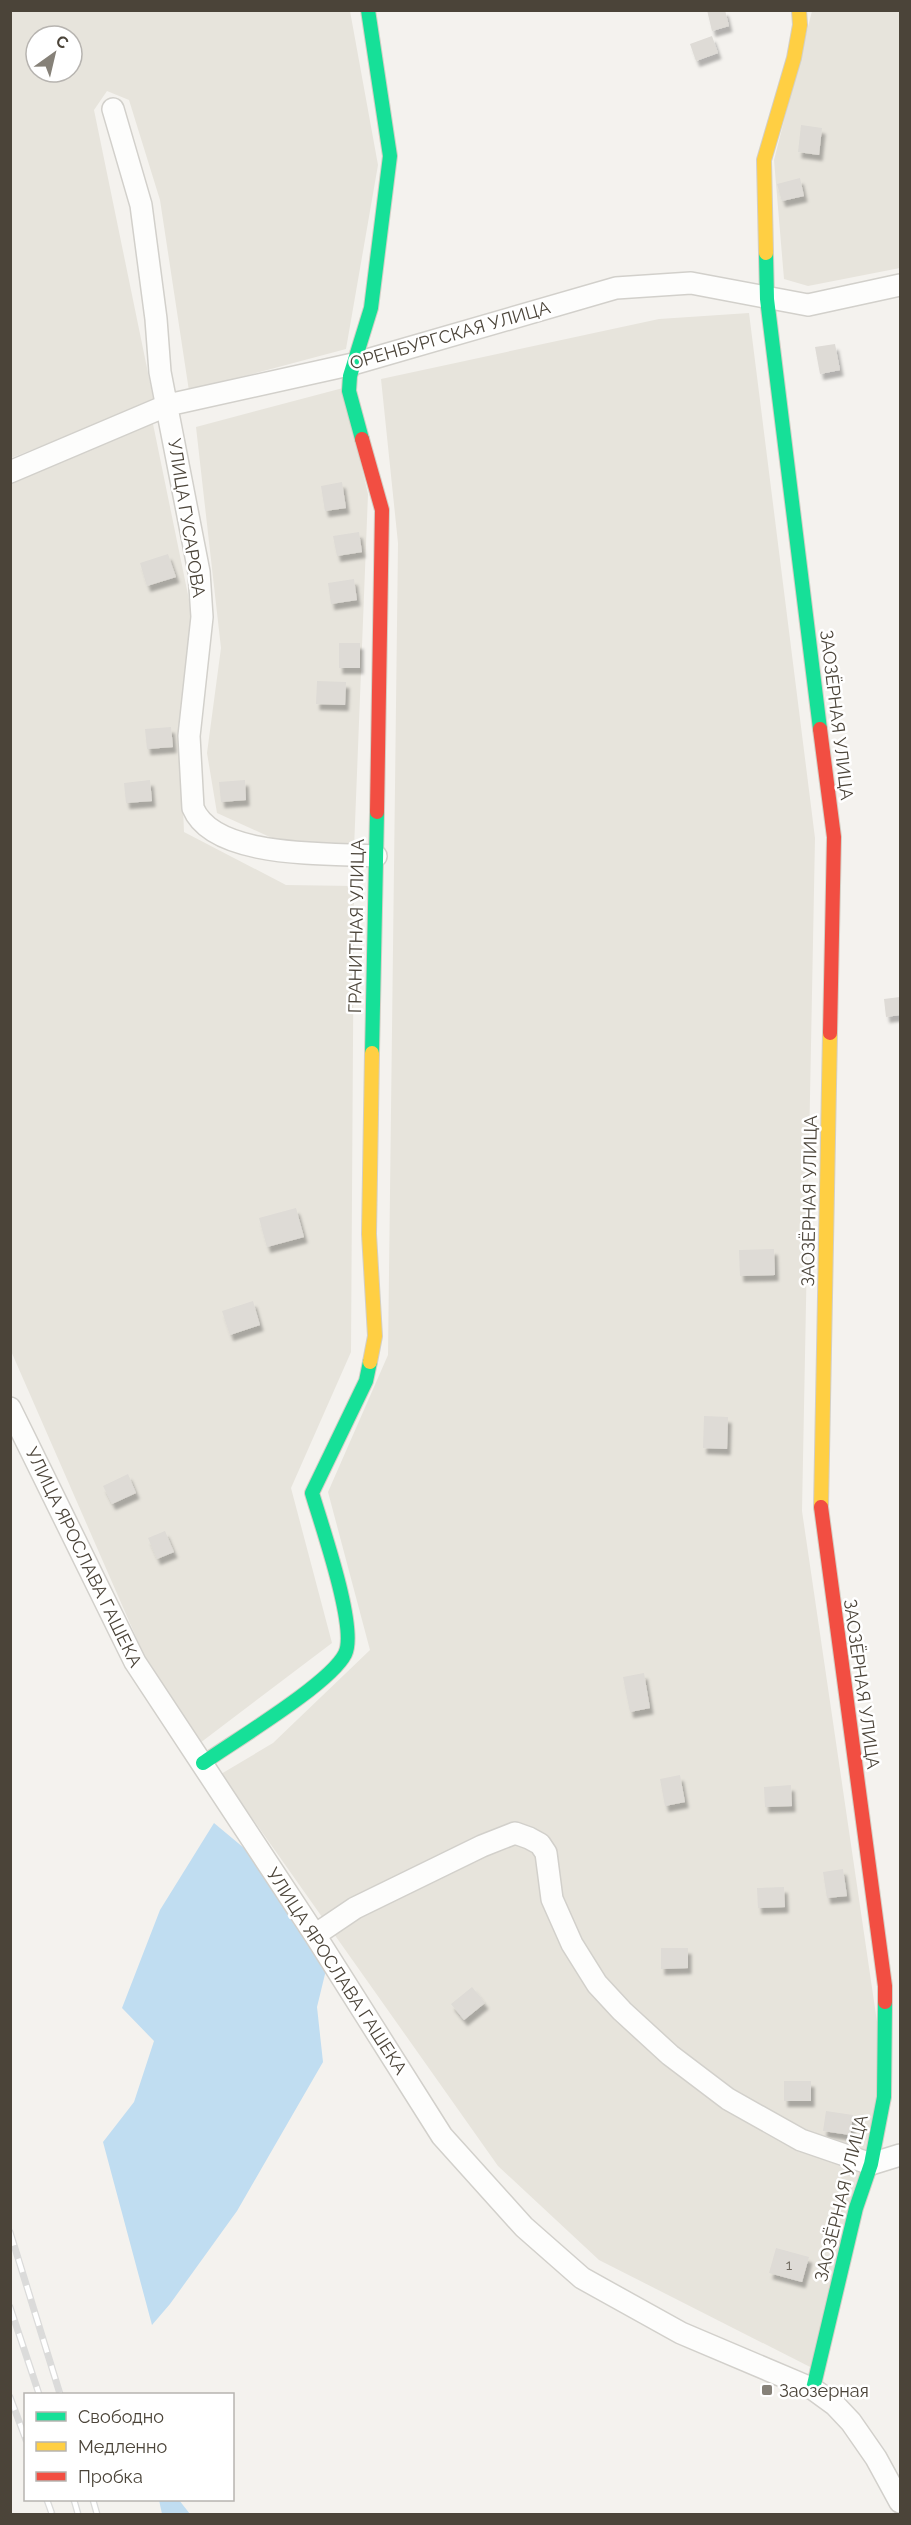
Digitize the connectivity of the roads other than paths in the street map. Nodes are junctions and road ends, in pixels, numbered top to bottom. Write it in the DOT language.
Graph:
graph roads {
  1 [pos="368,10"];
  2 [pos="799,10"];
  3 [pos="113,109"];
  4 [pos="900,285"];
  5 [pos="766,299"];
  6 [pos="353,364"];
  7 [pos="168,405"];
  8 [pos="10,472"];
  9 [pos="376,856"];
  10 [pos="10,1408"];
  11 [pos="202,1763"];
  12 [pos="315,1935"];
  13 [pos="900,2155"];
  14 [pos="871,2164"];
  15 [pos="813,2389"];
  16 [pos="900,2502"];
  1 -- 6 [label="street, ГРАНИТНАЯ УЛИЦА"];
  2 -- 5 [label="street, ЗАОЗЁРНАЯ УЛИЦА"];
  3 -- 7 [label="street, УЛИЦА ГУСАРОВА"];
  4 -- 5 [label="street, ОРЕНБУРГСКАЯ УЛИЦА"];
  5 -- 6 [label="street, ОРЕНБУРГСКАЯ УЛИЦА"];
  5 -- 14 [label="street, ЗАОЗЁРНАЯ УЛИЦА"];
  6 -- 7 [label="street, ОРЕНБУРГСКАЯ УЛИЦА"];
  6 -- 9 [label="street, ГРАНИТНАЯ УЛИЦА"];
  7 -- 8 [label="street, ОРЕНБУРГСКАЯ УЛИЦА"];
  7 -- 9 [label="street, УЛИЦА ГУСАРОВА"];
  9 -- 11 [label="street, ГРАНИТНАЯ УЛИЦА"];
  10 -- 11 [label="street, УЛИЦА ЯРОСЛАВА ГАШЕКА"];
  11 -- 12 [label="street, УЛИЦА ЯРОСЛАВА ГАШЕКА"];
  12 -- 14 [label="street"];
  12 -- 15 [label="street, УЛИЦА ЯРОСЛАВА ГАШЕКА"];
  13 -- 14 [label="street"];
  14 -- 15 [label="street, ЗАОЗЁРНАЯ УЛИЦА"];
  15 -- 16 [label="street, УЛИЦА ЯРОСЛАВА ГАШЕКА"];
}
